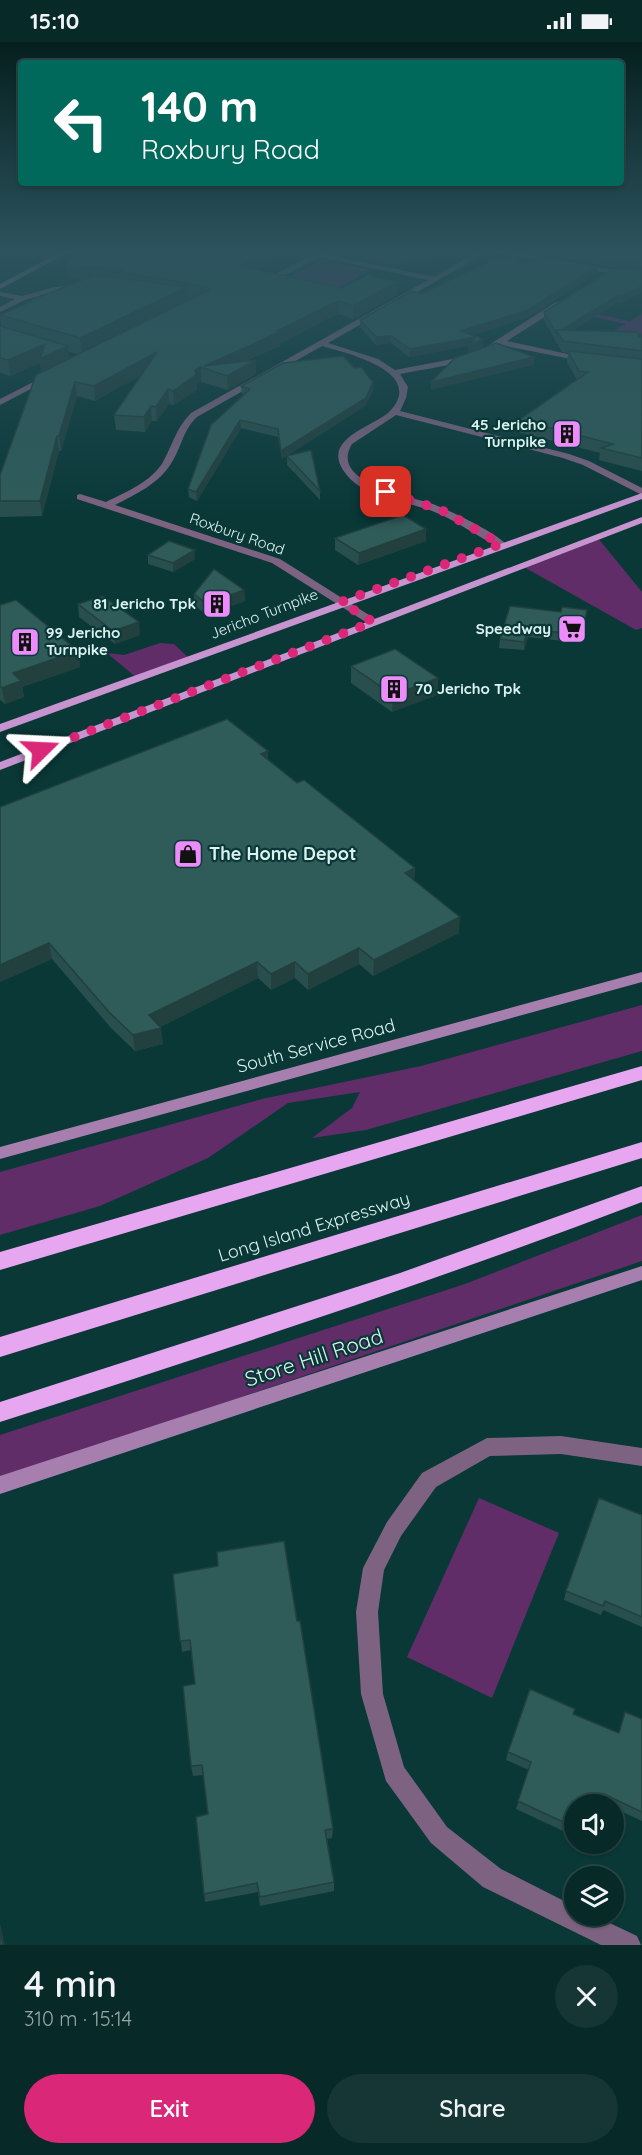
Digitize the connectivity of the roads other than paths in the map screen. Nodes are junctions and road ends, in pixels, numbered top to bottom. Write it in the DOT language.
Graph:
graph roads {
  1 [pos="330,338"];
  2 [pos="507,338"];
  3 [pos="500,342"];
  4 [pos="321,343"];
  5 [pos="597,362"];
  6 [pos="62,371"];
  7 [pos="396,372"];
  8 [pos="0,402"];
  9 [pos="395,412"];
  10 [pos="642,494"];
  11 [pos="80,496"];
  12 [pos="107,506"];
  13 [pos="642,520"];
  14 [pos="501,544"];
  15 [pos="341,602"];
  16 [pos="373,622"];
  17 [pos="0,728"];
  18 [pos="0,766"];
  19 [pos="642,977"];
  20 [pos="642,1073"];
  21 [pos="642,1150"];
  22 [pos="0,1153"];
  23 [pos="642,1194"];
  24 [pos="0,1261"];
  25 [pos="642,1273"];
  26 [pos="0,1347"];
  27 [pos="0,1412"];
  28 [pos="642,1456"];
  29 [pos="0,1485"];
  30 [pos="628,1945"];
  1 -- 4 [label="street"];
  2 -- 3 [label="street"];
  3 -- 5 [label="street"];
  3 -- 7 [label="street"];
  4 -- 7 [label="street"];
  4 -- 12 [label="street"];
  6 -- 8 [label="street"];
  7 -- 9 [label="street"];
  9 -- 10 [label="street"];
  9 -- 14 [label="street"];
  10 -- 14 [label="main road, Jericho Turnpike"];
  11 -- 12 [label="street, Roxbury Road"];
  12 -- 15 [label="street, Roxbury Road"];
  13 -- 16 [label="main road"];
  14 -- 15 [label="main road, Jericho Turnpike"];
  15 -- 16 [label="street, Roxbury Road"];
  15 -- 17 [label="main road, Jericho Turnpike"];
  16 -- 18 [label="main road"];
  19 -- 22 [label="main road, South Service Road"];
  20 -- 24 [label="highway"];
  21 -- 26 [label="highway, Long Island Expressway"];
  23 -- 27 [label="highway"];
  25 -- 29 [label="main road, Store Hill Road"];
  28 -- 30 [label="street"];
}
